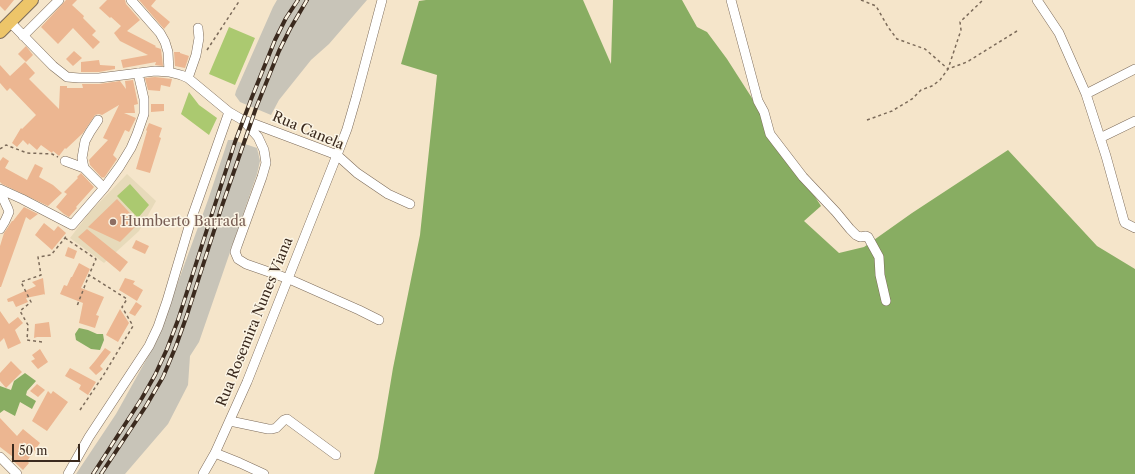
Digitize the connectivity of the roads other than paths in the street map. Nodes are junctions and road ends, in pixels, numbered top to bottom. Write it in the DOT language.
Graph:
graph roads {
  1 [pos="32,0"];
  2 [pos="59,0"];
  3 [pos="130,0"];
  4 [pos="382,0"];
  5 [pos="731,0"];
  6 [pos="1037,0"];
  7 [pos="10,22"];
  8 [pos="198,28"];
  9 [pos="0,32"];
  10 [pos="23,36"];
  11 [pos="1135,69"];
  12 [pos="138,72"];
  13 [pos="169,72"];
  14 [pos="188,78"];
  15 [pos="1086,94"];
  16 [pos="229,112"];
  17 [pos="241,119"];
  18 [pos="98,120"];
  19 [pos="1135,121"];
  20 [pos="1100,138"];
  21 [pos="337,155"];
  22 [pos="65,160"];
  23 [pos="84,168"];
  24 [pos="104,188"];
  25 [pos="0,189"];
  26 [pos="0,192"];
  27 [pos="410,204"];
  28 [pos="1135,228"];
  29 [pos="0,229"];
  30 [pos="289,278"];
  31 [pos="886,301"];
  32 [pos="379,320"];
  33 [pos="230,421"];
  34 [pos="215,453"];
  35 [pos="336,455"];
  36 [pos="0,457"];
  37 [pos="17,474"];
  38 [pos="68,474"];
  39 [pos="203,474"];
  40 [pos="264,474"];
  1 -- 7 [label="main road"];
  2 -- 10 [label="street"];
  3 -- 13 [label="street"];
  4 -- 21 [label="street, Rua Rosemira Nunes Viana"];
  5 -- 31 [label="street"];
  6 -- 15 [label="street"];
  7 -- 9 [label="main road"];
  7 -- 10 [label="street"];
  8 -- 14 [label="street"];
  10 -- 12 [label="street"];
  11 -- 15 [label="street"];
  12 -- 13 [label="street"];
  12 -- 24 [label="street"];
  13 -- 14 [label="street"];
  14 -- 16 [label="street"];
  15 -- 20 [label="street"];
  16 -- 17 [label="street"];
  16 -- 38 [label="street"];
  17 -- 21 [label="street, Rua Canela"];
  17 -- 30 [label="street"];
  18 -- 23 [label="street"];
  19 -- 20 [label="street"];
  20 -- 28 [label="street"];
  21 -- 27 [label="street, Rua Canela"];
  21 -- 30 [label="street, Rua Rosemira Nunes Viana"];
  22 -- 23 [label="street"];
  23 -- 24 [label="street"];
  24 -- 25 [label="street"];
  26 -- 29 [label="street"];
  30 -- 32 [label="street"];
  30 -- 33 [label="street, Rua Rosemira Nunes Viana"];
  33 -- 34 [label="street, Rua Rosemira Nunes Viana"];
  33 -- 35 [label="street"];
  34 -- 39 [label="street, Rua Rosemira Nunes Viana"];
  34 -- 40 [label="street"];
  36 -- 37 [label="street"];
}
